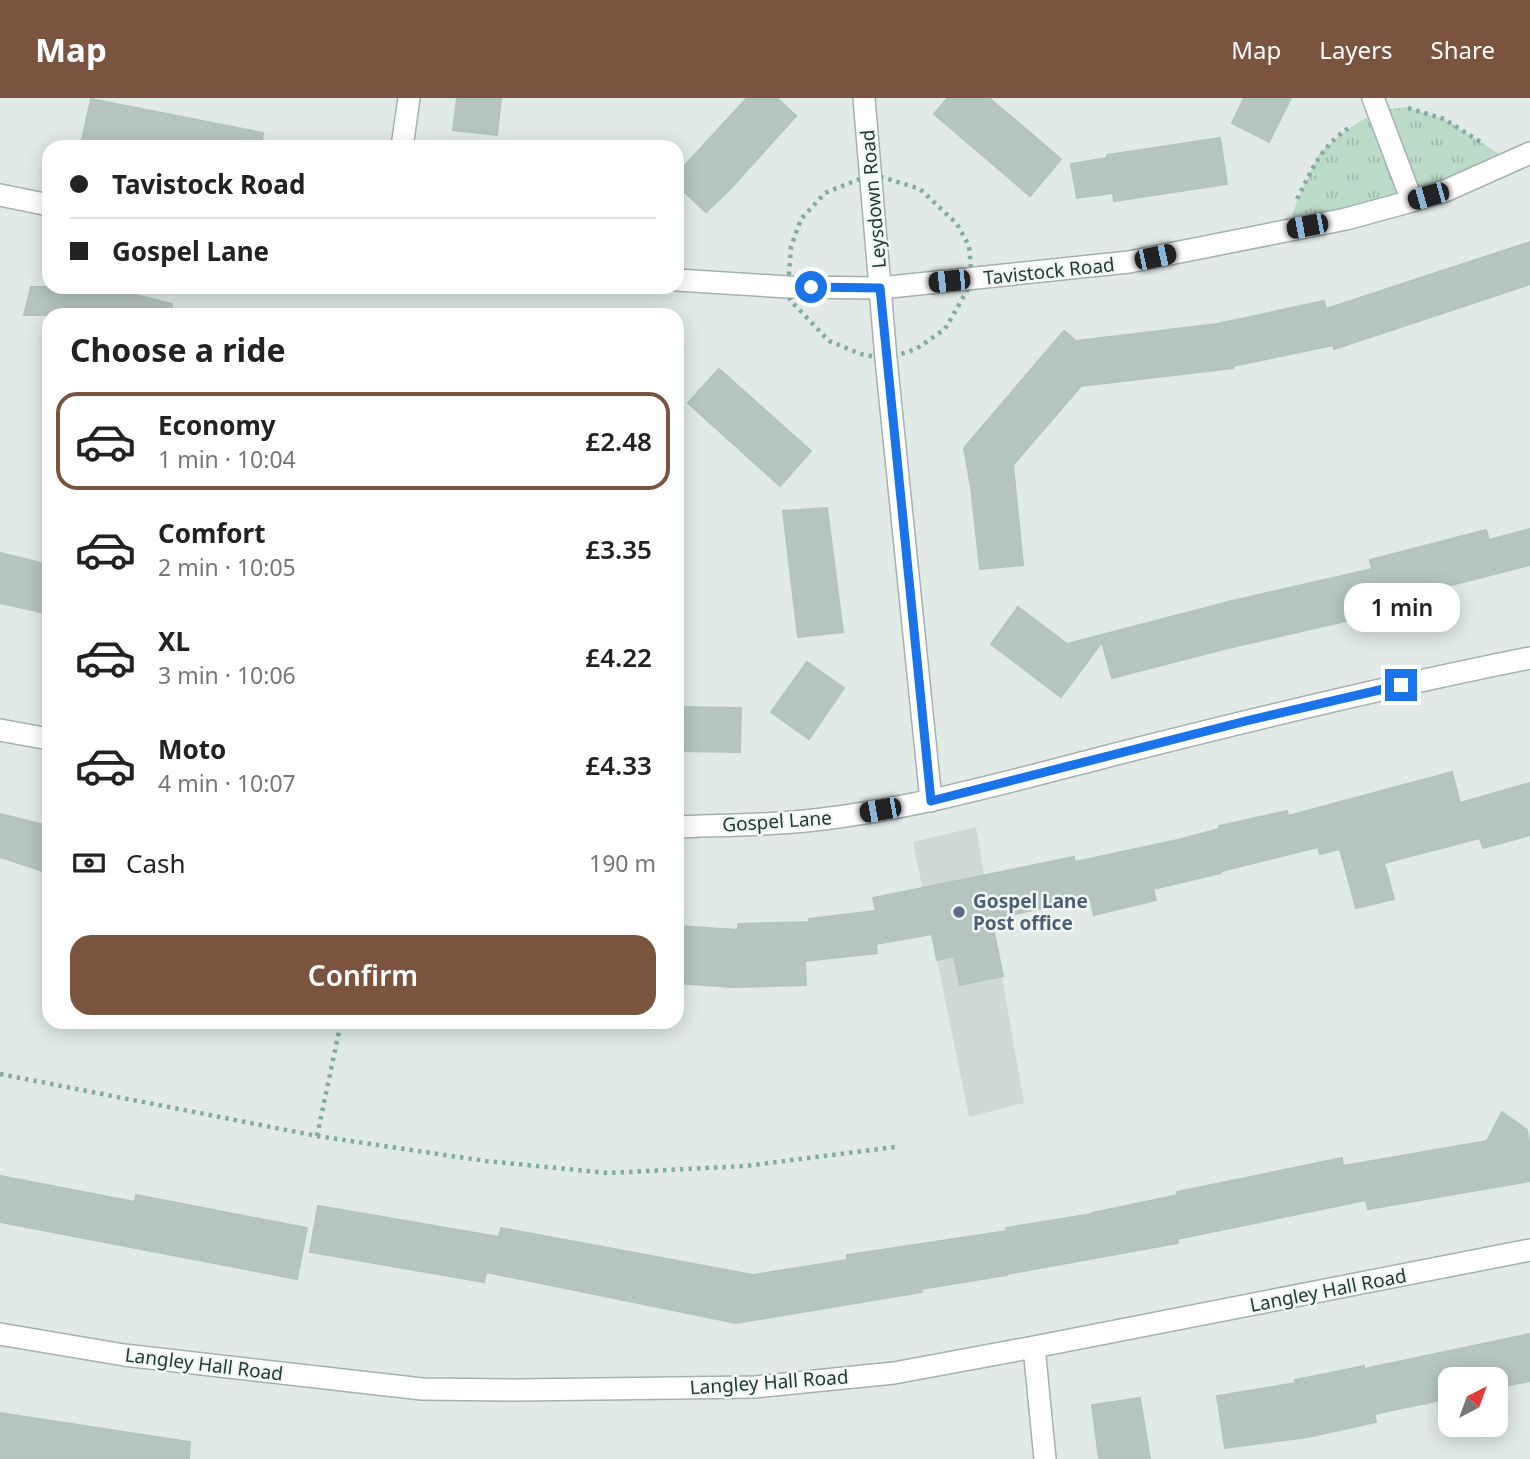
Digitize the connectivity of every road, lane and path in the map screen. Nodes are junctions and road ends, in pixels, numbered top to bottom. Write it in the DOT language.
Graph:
graph roads {
  1 [pos="409,98"];
  2 [pos="864,98"];
  3 [pos="1373,98"];
  4 [pos="403,140"];
  5 [pos="1530,153"];
  6 [pos="0,195"];
  7 [pos="1412,201"];
  8 [pos="42,204"];
  9 [pos="684,280"];
  10 [pos="880,288"];
  11 [pos="1530,658"];
  12 [pos="0,730"];
  13 [pos="42,738"];
  14 [pos="931,801"];
  15 [pos="684,827"];
  16 [pos="340,1029"];
  17 [pos="0,1074"];
  18 [pos="317,1136"];
  19 [pos="895,1147"];
  20 [pos="1530,1250"];
  21 [pos="0,1334"];
  22 [pos="1034,1347"];
  23 [pos="1045,1459"];
  1 -- 4 [label="street"];
  2 -- 10 [label="street, Leysdown Road"];
  3 -- 7 [label="street"];
  5 -- 7 [label="street, Tavistock Road"];
  6 -- 8 [label="street"];
  7 -- 10 [label="street, Tavistock Road"];
  9 -- 10 [label="street, Tavistock Road"];
  10 -- 14 [label="street, Leysdown Road"];
  11 -- 14 [label="street, Gospel Lane"];
  12 -- 13 [label="street"];
  14 -- 15 [label="street, Gospel Lane"];
  16 -- 18 [label="path"];
  17 -- 18 [label="path"];
  18 -- 19 [label="path"];
  20 -- 22 [label="street, Langley Hall Road"];
  21 -- 22 [label="street, Langley Hall Road"];
  22 -- 23 [label="street"];
}
